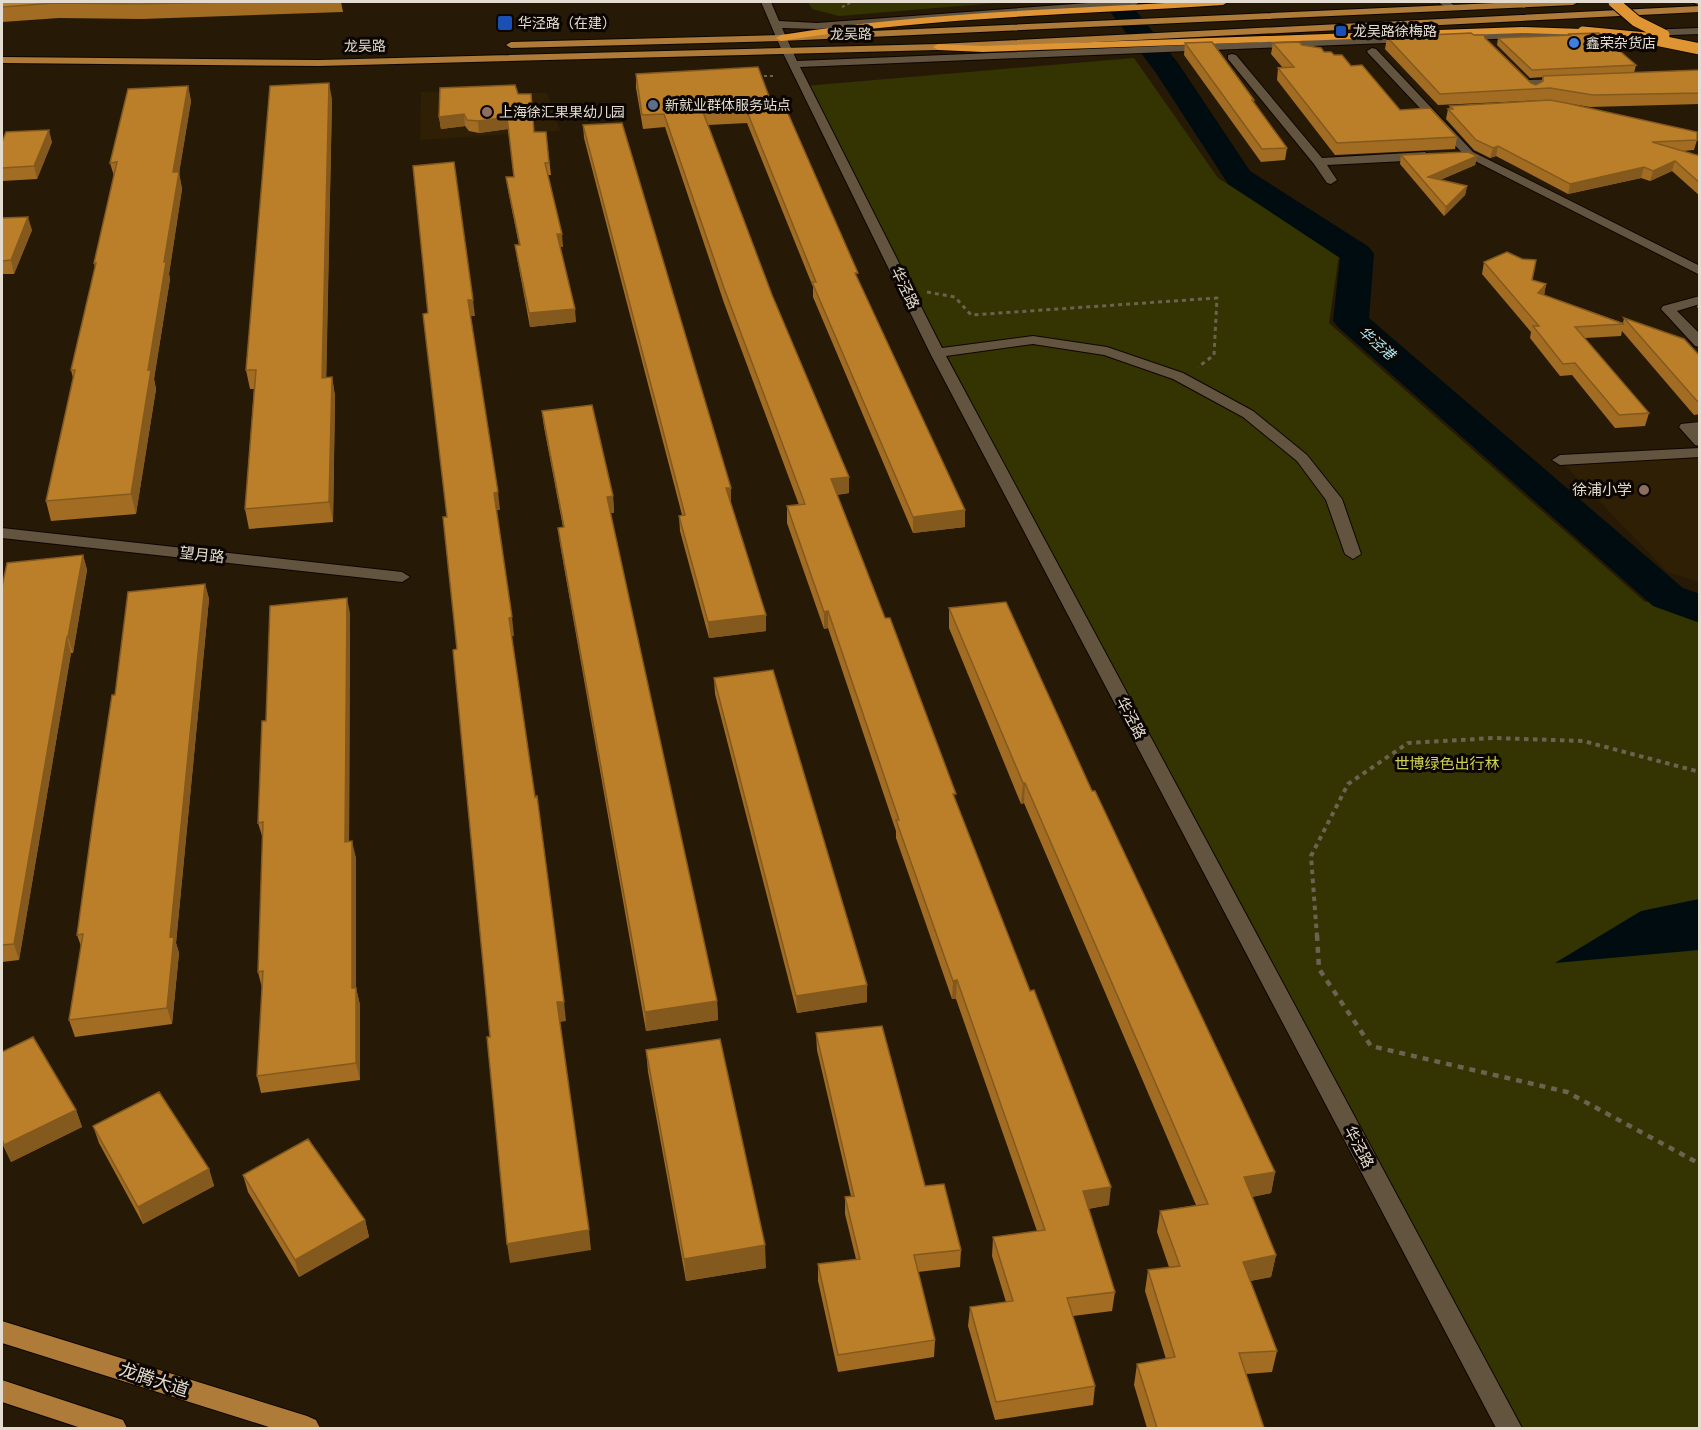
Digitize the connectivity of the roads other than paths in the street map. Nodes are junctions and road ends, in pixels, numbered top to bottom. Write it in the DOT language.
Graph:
graph roads {
  1 [pos="766,2"];
  2 [pos="1135,2"];
  3 [pos="1223,2"];
  4 [pos="1573,2"];
  5 [pos="1614,2"];
  6 [pos="1448,4"];
  7 [pos="1700,9"];
  8 [pos="774,23"];
  9 [pos="1700,31"];
  10 [pos="781,38"];
  11 [pos="1120,44"];
  12 [pos="502,45"];
  13 [pos="938,47"];
  14 [pos="1700,49"];
  15 [pos="2,51"];
  16 [pos="260,51"];
  17 [pos="1372,51"];
  18 [pos="790,57"];
  19 [pos="1232,57"];
  20 [pos="2,60"];
  21 [pos="1573,81"];
  22 [pos="1541,98"];
  23 [pos="1434,156"];
  24 [pos="1319,162"];
  25 [pos="1330,180"];
  26 [pos="1700,271"];
  27 [pos="1700,300"];
  28 [pos="1700,343"];
  29 [pos="937,353"];
  30 [pos="1700,426"];
  31 [pos="1700,441"];
  32 [pos="1700,452"];
  33 [pos="1560,460"];
  34 [pos="2,533"];
  35 [pos="1353,554"];
  36 [pos="402,577"];
  37 [pos="2,1332"];
  38 [pos="2,1391"];
  39 [pos="114,1428"];
  40 [pos="307,1428"];
  41 [pos="1509,1428"];
  1 -- 8 [label="street, 华泾路"];
  2 -- 8 [label="street"];
  3 -- 10 [label="highway"];
  4 -- 6 [label="main road, 龙吴路"];
  5 -- 14 [label="highway, bridge"];
  6 -- 10 [label="main road, 龙吴路"];
  7 -- 11 [label="main road"];
  8 -- 10 [label="street, 华泾路"];
  9 -- 11 [label="street"];
  10 -- 12 [label="main road, 龙吴路"];
  10 -- 18 [label="street, 华泾路"];
  11 -- 13 [label="highway"];
  11 -- 14 [label="highway, bridge"];
  11 -- 18 [label="street"];
  13 -- 18 [label="main road, 龙吴路"];
  15 -- 16 [label="main road"];
  17 -- 26 [label="street"];
  18 -- 20 [label="main road, 龙吴路"];
  18 -- 29 [label="street, 华泾路"];
  19 -- 24 [label="street"];
  21 -- 22 [label="street"];
  23 -- 24 [label="street"];
  24 -- 25 [label="street"];
  27 -- 28 [label="street"];
  29 -- 35 [label="street"];
  29 -- 41 [label="street, 华泾路"];
  30 -- 31 [label="street"];
  32 -- 33 [label="street"];
  34 -- 36 [label="street, 望月路"];
  37 -- 40 [label="main road, 龙腾大道"];
  38 -- 39 [label="main road"];
}
